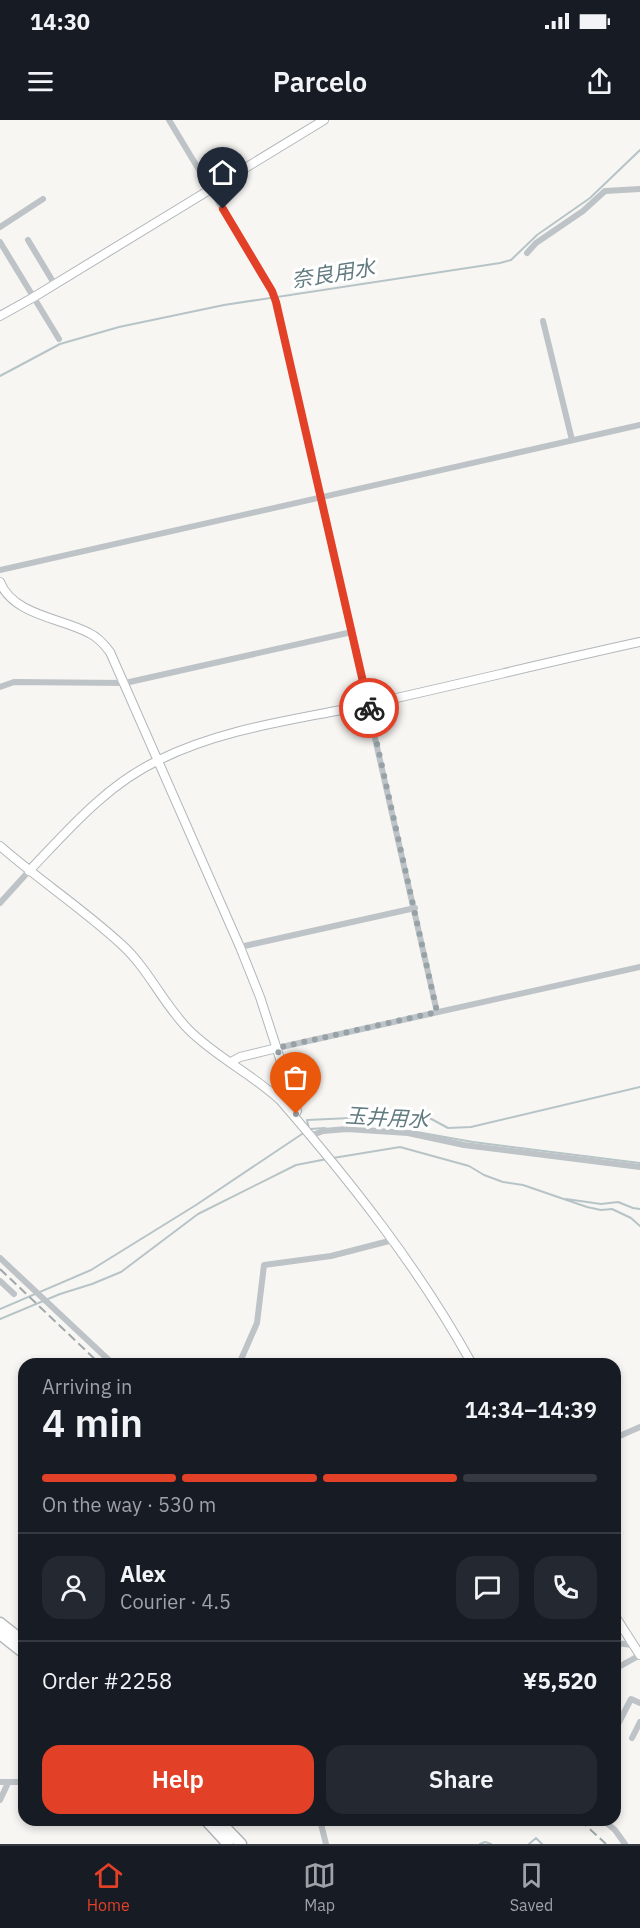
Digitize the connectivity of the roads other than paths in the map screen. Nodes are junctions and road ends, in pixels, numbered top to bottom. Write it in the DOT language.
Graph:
graph roads {
  1 [pos="169,120"];
  2 [pos="324,120"];
  3 [pos="210,189"];
  4 [pos="640,189"];
  5 [pos="44,199"];
  6 [pos="0,227"];
  7 [pos="28,240"];
  8 [pos="0,242"];
  9 [pos="527,253"];
  10 [pos="55,285"];
  11 [pos="34,297"];
  12 [pos="0,316"];
  13 [pos="543,321"];
  14 [pos="59,339"];
  15 [pos="640,425"];
  16 [pos="572,440"];
  17 [pos="321,497"];
  18 [pos="0,570"];
  19 [pos="0,582"];
  20 [pos="352,632"];
  21 [pos="640,642"];
  22 [pos="125,683"];
  23 [pos="0,687"];
  24 [pos="368,704"];
  25 [pos="158,760"];
  26 [pos="0,846"];
  27 [pos="29,872"];
  28 [pos="0,903"];
  29 [pos="415,908"];
  30 [pos="240,947"];
  31 [pos="640,968"];
  32 [pos="437,1012"];
  33 [pos="277,1048"];
  34 [pos="231,1062"];
  35 [pos="294,1116"];
  36 [pos="310,1135"];
  37 [pos="640,1167"];
  38 [pos="393,1240"];
  39 [pos="0,1258"];
  40 [pos="0,1281"];
  41 [pos="14,1294"];
  42 [pos="107,1358"];
  43 [pos="242,1358"];
  44 [pos="468,1358"];
  45 [pos="640,1427"];
  46 [pos="621,1435"];
  47 [pos="0,1623"];
  48 [pos="621,1626"];
  49 [pos="0,1634"];
  50 [pos="18,1637"];
  51 [pos="621,1644"];
  52 [pos="633,1645"];
  53 [pos="18,1648"];
  54 [pos="640,1655"];
  55 [pos="621,1666"];
  56 [pos="640,1703"];
  57 [pos="621,1718"];
  58 [pos="640,1722"];
  59 [pos="632,1738"];
  60 [pos="0,1782"];
  61 [pos="18,1782"];
  62 [pos="8,1783"];
  63 [pos="0,1800"];
  64 [pos="212,1826"];
  65 [pos="224,1826"];
  66 [pos="322,1826"];
  67 [pos="610,1826"];
  68 [pos="228,1844"];
  69 [pos="241,1844"];
  70 [pos="326,1844"];
  71 [pos="625,1844"];
  1 -- 3 [label="street"];
  2 -- 3 [label="street"];
  3 -- 10 [label="street"];
  3 -- 17 [label="street"];
  4 -- 9 [label="street"];
  5 -- 6 [label="street"];
  7 -- 10 [label="street"];
  8 -- 11 [label="street"];
  10 -- 11 [label="street"];
  11 -- 12 [label="street"];
  11 -- 14 [label="street"];
  13 -- 16 [label="street"];
  15 -- 16 [label="street"];
  16 -- 17 [label="street"];
  17 -- 18 [label="street"];
  17 -- 20 [label="street"];
  19 -- 22 [label="street"];
  20 -- 22 [label="street"];
  20 -- 24 [label="street"];
  21 -- 24 [label="street"];
  22 -- 23 [label="street"];
  22 -- 25 [label="street"];
  24 -- 25 [label="street"];
  24 -- 29 [label="street"];
  25 -- 27 [label="street"];
  25 -- 30 [label="street"];
  26 -- 27 [label="street"];
  27 -- 28 [label="street"];
  27 -- 34 [label="street"];
  29 -- 30 [label="street"];
  29 -- 32 [label="street"];
  30 -- 33 [label="street"];
  31 -- 32 [label="street"];
  32 -- 33 [label="street"];
  33 -- 34 [label="street"];
  33 -- 35 [label="street"];
  34 -- 35 [label="street"];
  35 -- 36 [label="street"];
  36 -- 37 [label="street"];
  36 -- 38 [label="street"];
  38 -- 43 [label="street"];
  38 -- 44 [label="street"];
  39 -- 42 [label="street"];
  40 -- 41 [label="street"];
  45 -- 46 [label="street"];
  47 -- 50 [label="highway"];
  48 -- 52 [label="street"];
  49 -- 53 [label="highway"];
  51 -- 52 [label="street"];
  52 -- 54 [label="street"];
  54 -- 55 [label="street"];
  56 -- 57 [label="street"];
  58 -- 59 [label="street"];
  60 -- 62 [label="street"];
  61 -- 62 [label="street"];
  62 -- 63 [label="street"];
  64 -- 68 [label="highway"];
  65 -- 69 [label="highway"];
  66 -- 70 [label="street"];
  67 -- 71 [label="street"];
}
